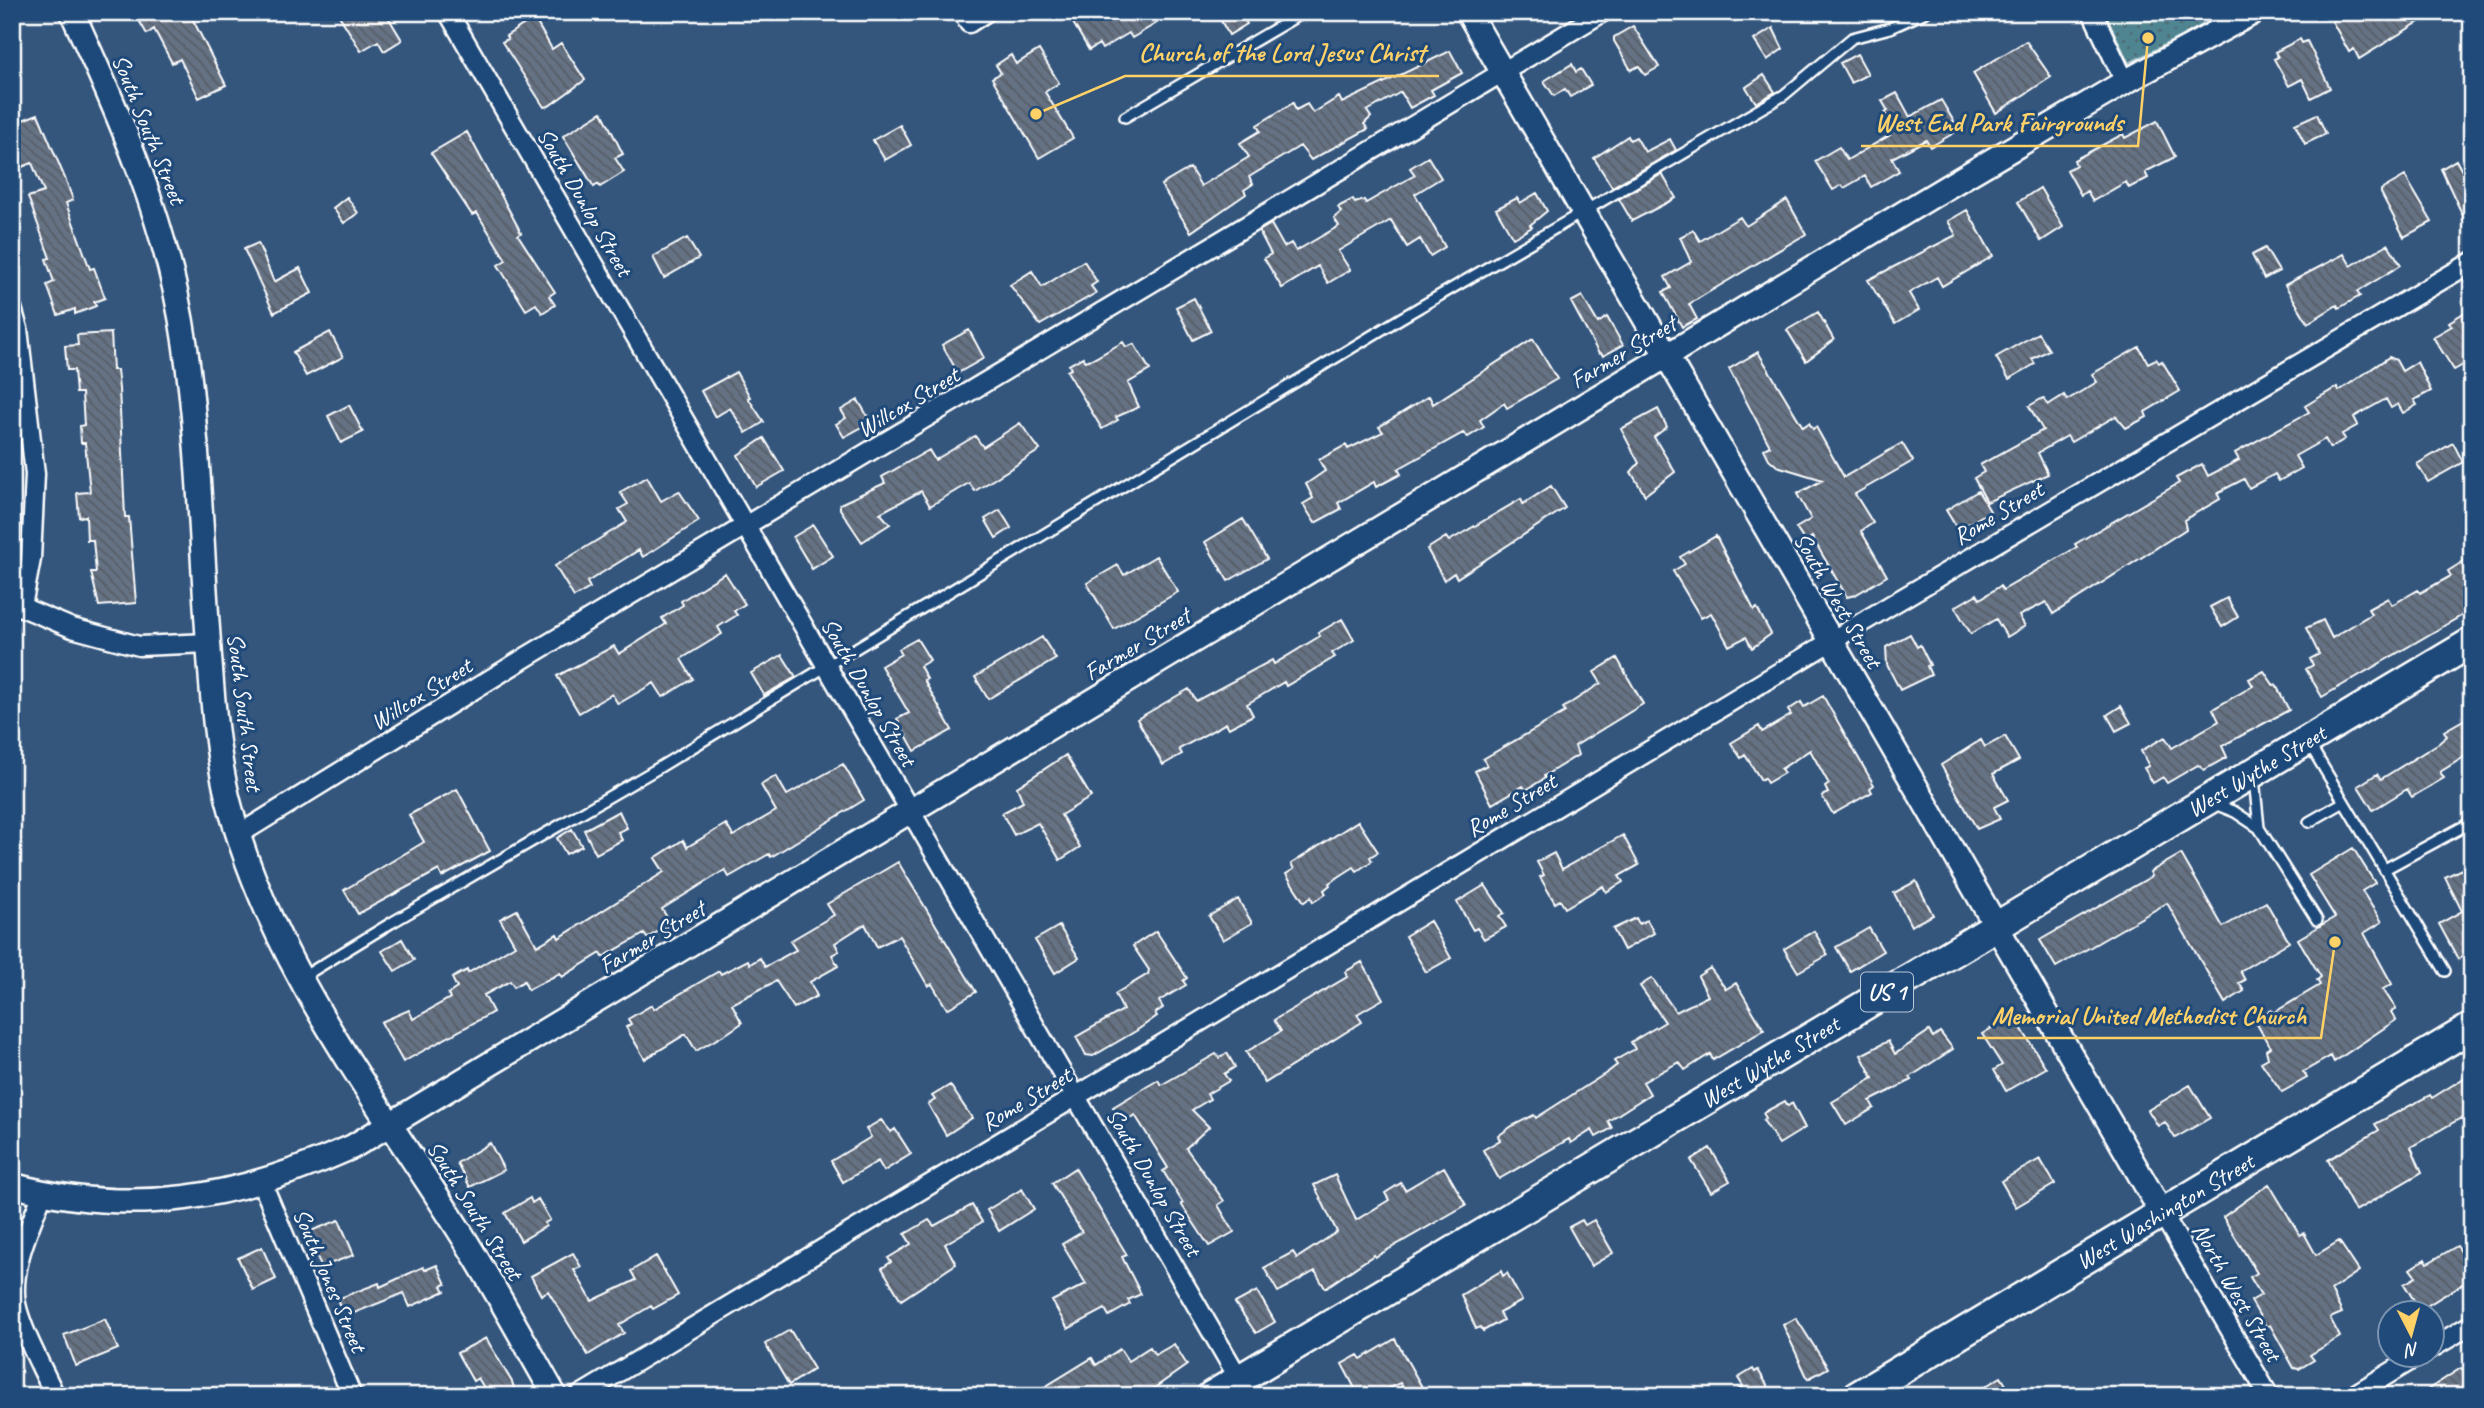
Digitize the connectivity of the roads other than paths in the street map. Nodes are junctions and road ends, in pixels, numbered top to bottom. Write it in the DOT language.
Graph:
graph roads {
  1 [pos="72,12"];
  2 [pos="448,12"];
  3 [pos="986,12"];
  4 [pos="1304,12"];
  5 [pos="1468,12"];
  6 [pos="1603,12"];
  7 [pos="1926,12"];
  8 [pos="2092,12"];
  9 [pos="2254,12"];
  10 [pos="966,18"];
  11 [pos="1502,72"];
  12 [pos="2125,82"];
  13 [pos="1125,117"];
  14 [pos="1583,211"];
  15 [pos="2472,262"];
  16 [pos="12,307"];
  17 [pos="1666,356"];
  18 [pos="745,527"];
  19 [pos="17,604"];
  20 [pos="1831,641"];
  21 [pos="2472,642"];
  22 [pos="209,643"];
  23 [pos="826,667"];
  24 [pos="2307,740"];
  25 [pos="2254,774"];
  26 [pos="2207,801"];
  27 [pos="2344,802"];
  28 [pos="910,811"];
  29 [pos="2309,822"];
  30 [pos="2472,822"];
  31 [pos="2259,828"];
  32 [pos="238,835"];
  33 [pos="2385,869"];
  34 [pos="2317,920"];
  35 [pos="1997,927"];
  36 [pos="2445,971"];
  37 [pos="301,978"];
  38 [pos="2472,1027"];
  39 [pos="1077,1096"];
  40 [pos="390,1126"];
  41 [pos="262,1183"];
  42 [pos="12,1185"];
  43 [pos="43,1193"];
  44 [pos="2162,1213"];
  45 [pos="15,1308"];
  46 [pos="2472,1324"];
  47 [pos="2446,1339"];
  48 [pos="2395,1370"];
  49 [pos="1244,1387"];
  50 [pos="55,1396"];
  51 [pos="352,1396"];
  52 [pos="555,1396"];
  53 [pos="579,1396"];
  54 [pos="1211,1396"];
  55 [pos="1857,1396"];
  56 [pos="2269,1396"];
  57 [pos="2353,1396"];
  1 -- 22 [label="street, South South Street"];
  2 -- 18 [label="street, South Dunlop Street"];
  3 -- 10 [label="street"];
  4 -- 13 [label="lane"];
  5 -- 11 [label="street, South West Street"];
  6 -- 11 [label="street, Willcox Street"];
  7 -- 14 [label="lane"];
  8 -- 12 [label="street"];
  9 -- 12 [label="street, Farmer Street"];
  11 -- 14 [label="street, South West Street"];
  11 -- 18 [label="street, Willcox Street"];
  12 -- 17 [label="street, Farmer Street"];
  14 -- 17 [label="street, South West Street"];
  14 -- 23 [label="lane"];
  15 -- 20 [label="street, Rome Street"];
  16 -- 19 [label="street"];
  17 -- 20 [label="street, South West Street"];
  17 -- 28 [label="street, Farmer Street"];
  18 -- 23 [label="street, South Dunlop Street"];
  18 -- 32 [label="street, Willcox Street"];
  19 -- 22 [label="street"];
  20 -- 35 [label="street, South West Street"];
  20 -- 39 [label="street, Rome Street"];
  21 -- 24 [label="main road, West Wythe Street / US 1"];
  22 -- 32 [label="street, South South Street"];
  23 -- 28 [label="street, South Dunlop Street"];
  23 -- 37 [label="lane"];
  24 -- 25 [label="main road, West Wythe Street / US 1"];
  24 -- 27 [label="lane"];
  25 -- 26 [label="main road, West Wythe Street / US 1"];
  25 -- 31 [label="lane"];
  26 -- 31 [label="lane"];
  26 -- 35 [label="main road, West Wythe Street / US 1"];
  27 -- 29 [label="lane"];
  27 -- 33 [label="lane"];
  28 -- 39 [label="street, South Dunlop Street"];
  28 -- 40 [label="street, Farmer Street"];
  30 -- 33 [label="lane"];
  31 -- 34 [label="lane"];
  32 -- 37 [label="street, South South Street"];
  33 -- 36 [label="lane"];
  35 -- 44 [label="street, South West Street"];
  35 -- 49 [label="main road, West Wythe Street / US 1"];
  37 -- 40 [label="street, South South Street"];
  38 -- 44 [label="main road, West Washington Street"];
  39 -- 49 [label="street, South Dunlop Street"];
  39 -- 53 [label="street, Rome Street"];
  40 -- 41 [label="street, Farmer Street"];
  40 -- 52 [label="street, South South Street"];
  41 -- 43 [label="street, Farmer Street"];
  41 -- 51 [label="street, South Jones Street"];
  42 -- 43 [label="street, Farmer Street"];
  43 -- 45 [label="street"];
  44 -- 55 [label="main road, West Washington Street"];
  44 -- 56 [label="street, North West Street"];
  45 -- 50 [label="street"];
  46 -- 47 [label="street"];
  48 -- 57 [label="street"];
  49 -- 54 [label="main road, West Wythe Street / US 1"];
}
